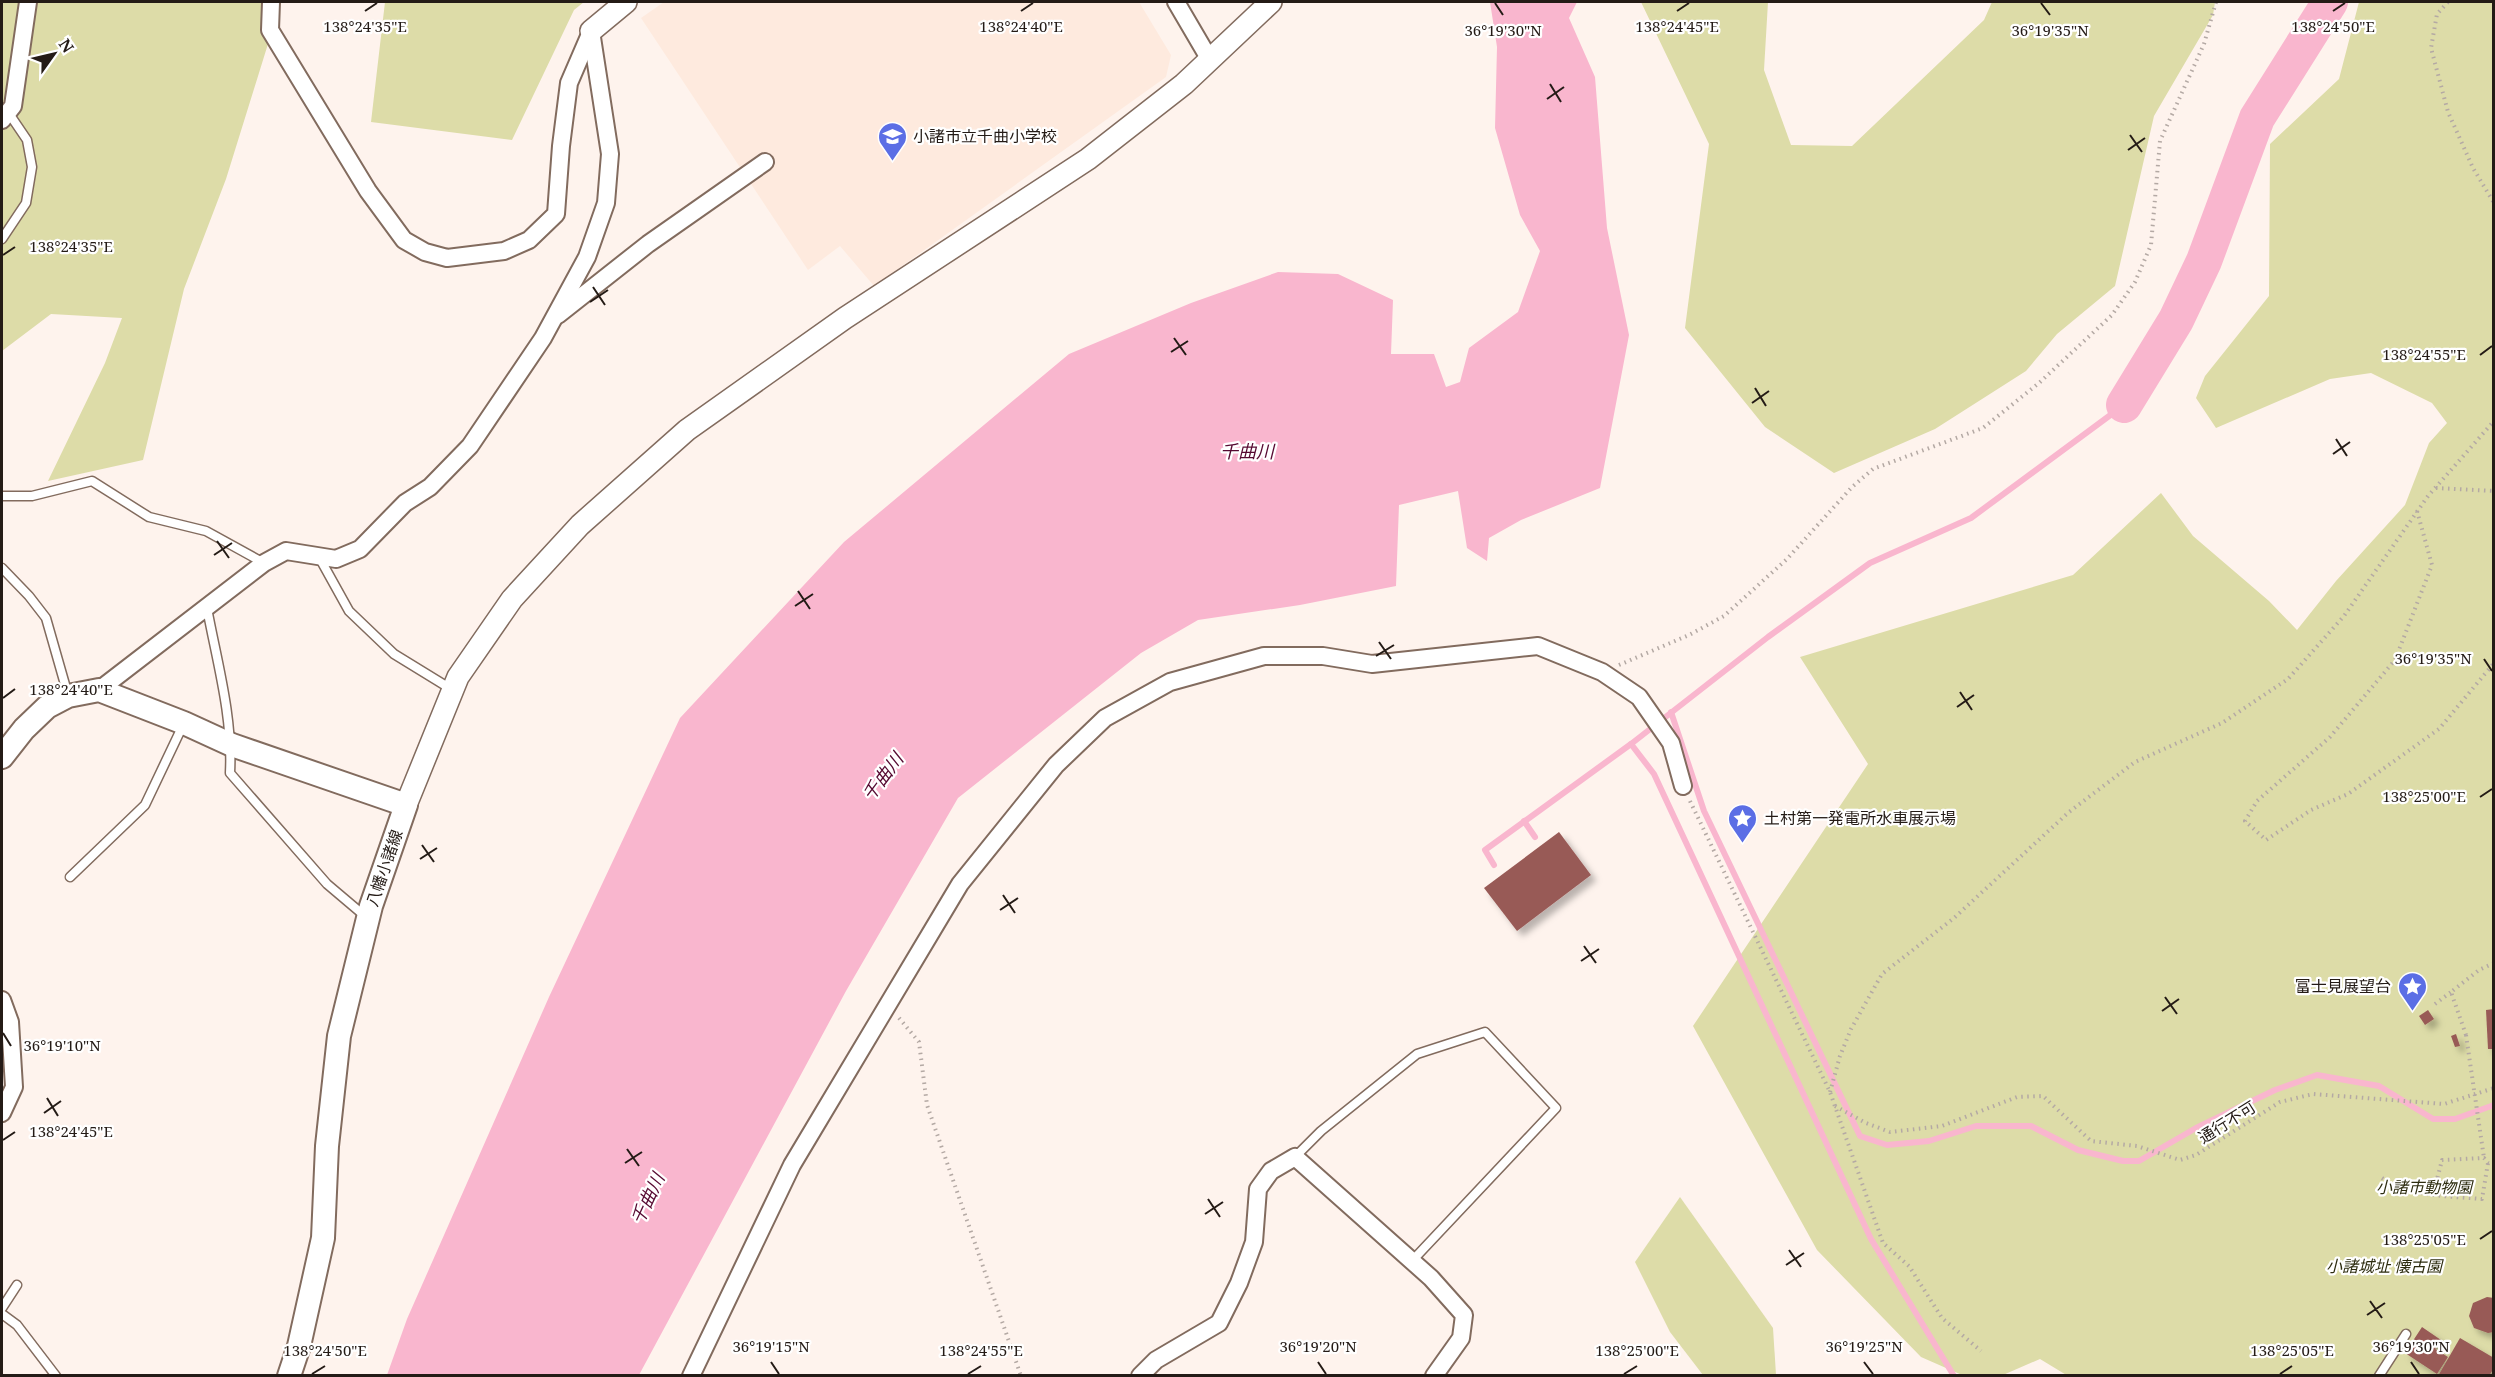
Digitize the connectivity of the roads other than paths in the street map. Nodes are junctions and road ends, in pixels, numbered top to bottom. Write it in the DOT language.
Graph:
graph roads {
  1 [pos="28,2"];
  2 [pos="271,2"];
  3 [pos="626,2"];
  4 [pos="1176,2"];
  5 [pos="1271,2"];
  6 [pos="591,31"];
  7 [pos="1210,60"];
  8 [pos="5,116"];
  9 [pos="765,162"];
  10 [pos="2,239"];
  11 [pos="553,319"];
  12 [pos="2,496"];
  13 [pos="319,556"];
  14 [pos="264,563"];
  15 [pos="2,568"];
  16 [pos="207,608"];
  17 [pos="99,690"];
  18 [pos="453,690"];
  19 [pos="68,696"];
  20 [pos="184,723"];
  21 [pos="232,745"];
  22 [pos="2,757"];
  23 [pos="1683,786"];
  24 [pos="406,805"];
  25 [pos="70,878"];
  26 [pos="368,918"];
  27 [pos="2,1000"];
  28 [pos="2,1113"];
  29 [pos="1294,1158"];
  30 [pos="1411,1262"];
  31 [pos="17,1285"];
  32 [pos="2,1308"];
  33 [pos="2,1314"];
  34 [pos="2406,1334"];
  35 [pos="56,1376"];
  36 [pos="289,1376"];
  37 [pos="691,1376"];
  38 [pos="1140,1376"];
  39 [pos="1434,1376"];
  40 [pos="2379,1376"];
  1 -- 8 [label="street"];
  2 -- 6 [label="street"];
  3 -- 6 [label="street"];
  4 -- 7 [label="street"];
  5 -- 7 [label="street"];
  6 -- 11 [label="street"];
  7 -- 18 [label="street"];
  8 -- 10 [label="lane"];
  9 -- 11 [label="street"];
  11 -- 13 [label="street"];
  12 -- 14 [label="lane"];
  13 -- 14 [label="street"];
  13 -- 18 [label="lane"];
  14 -- 16 [label="street"];
  15 -- 19 [label="lane"];
  16 -- 17 [label="street"];
  16 -- 21 [label="lane"];
  17 -- 19 [label="main road"];
  17 -- 20 [label="main road"];
  18 -- 24 [label="street"];
  19 -- 22 [label="main road"];
  20 -- 21 [label="main road"];
  20 -- 25 [label="lane"];
  21 -- 24 [label="main road"];
  21 -- 26 [label="lane"];
  23 -- 37 [label="street"];
  24 -- 26 [label="main road, 八幡小諸線"];
  26 -- 36 [label="main road, 八幡小諸線"];
  27 -- 28 [label="street"];
  29 -- 30 [label="street"];
  29 -- 30 [label="lane"];
  29 -- 38 [label="street"];
  30 -- 39 [label="street"];
  31 -- 32 [label="lane"];
  33 -- 35 [label="lane"];
  34 -- 40 [label="lane"];
}
